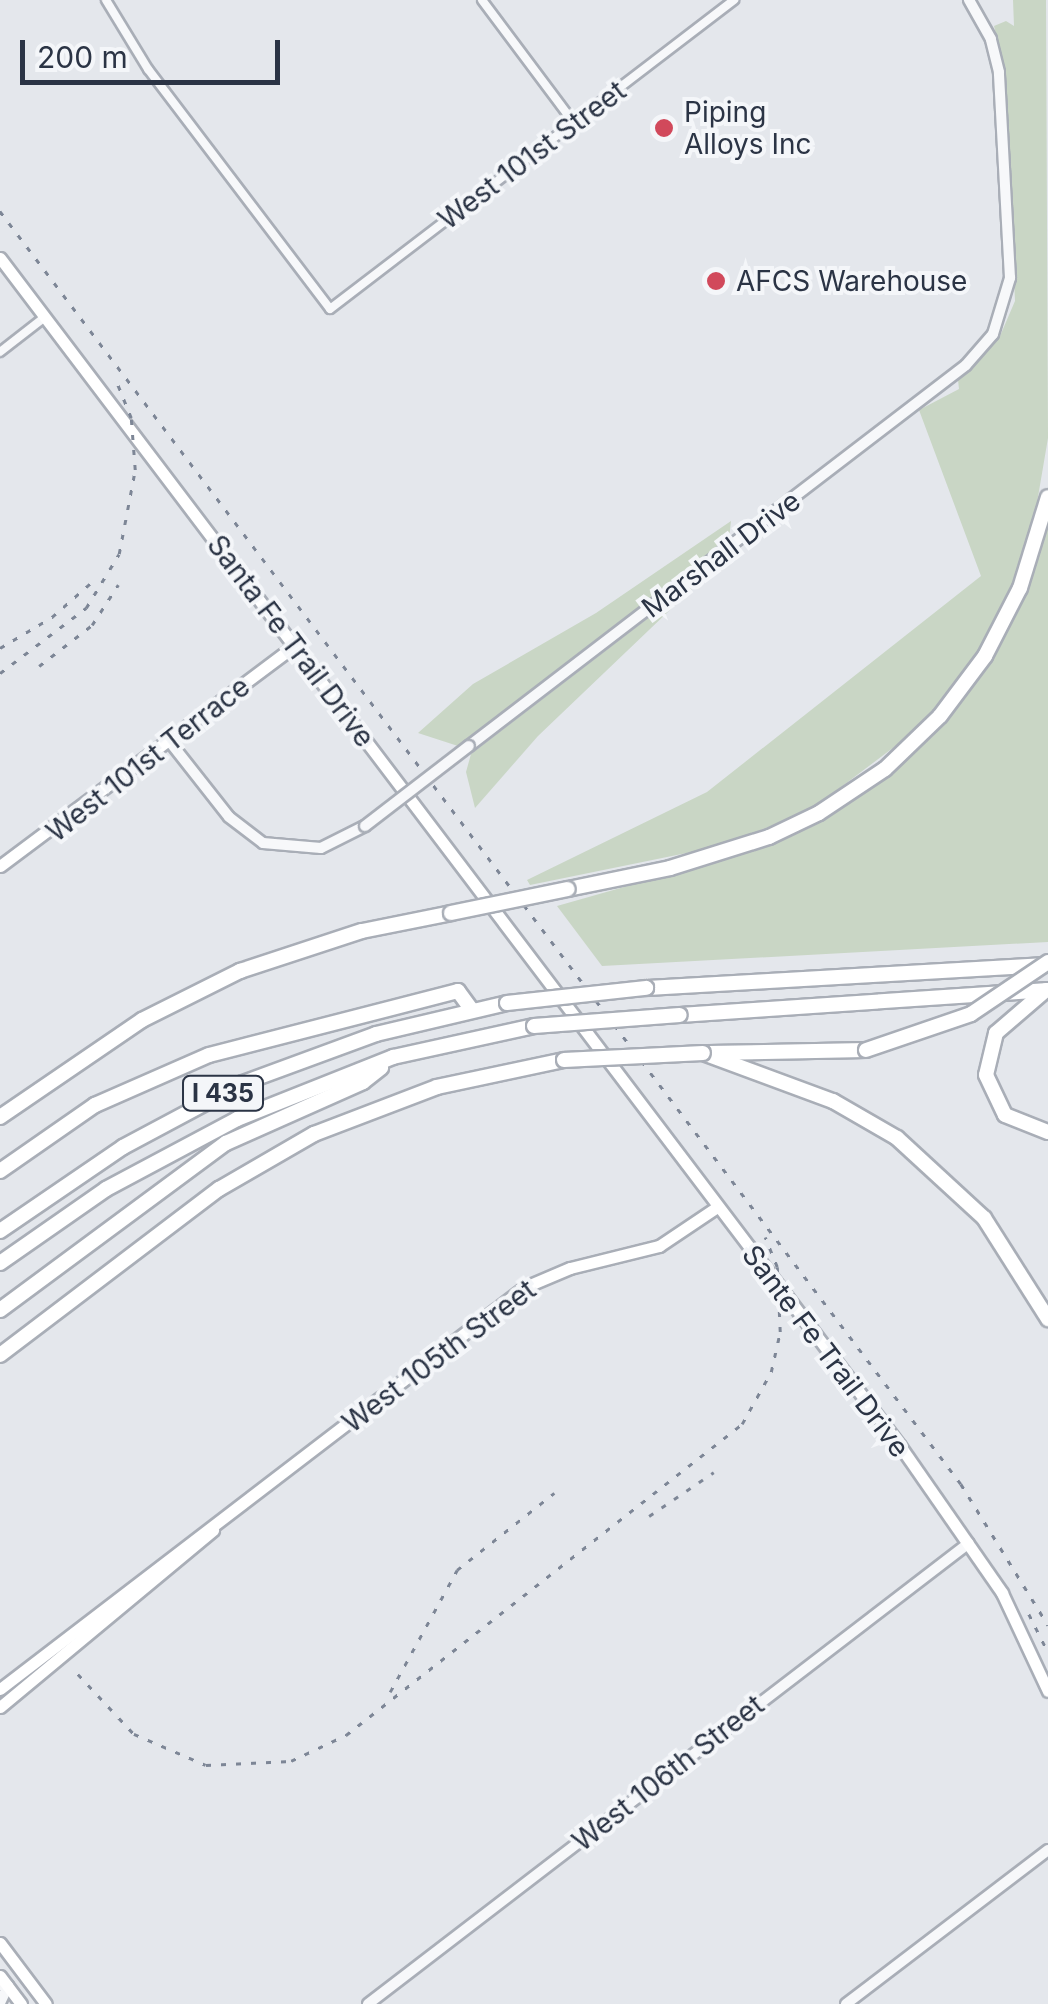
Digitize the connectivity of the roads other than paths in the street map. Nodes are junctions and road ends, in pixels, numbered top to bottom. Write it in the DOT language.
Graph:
graph roads {
  1 [pos="106,0"];
  2 [pos="482,0"];
  3 [pos="734,0"];
  4 [pos="968,0"];
  5 [pos="574,123"];
  6 [pos="0,258"];
  7 [pos="45,317"];
  8 [pos="0,352"];
  9 [pos="1048,496"];
  10 [pos="293,647"];
  11 [pos="170,742"];
  12 [pos="0,866"];
  13 [pos="1048,963"];
  14 [pos="1047,990"];
  15 [pos="472,1010"];
  16 [pos="581,1025"];
  17 [pos="703,1052"];
  18 [pos="394,1058"];
  19 [pos="0,1117"];
  20 [pos="1048,1132"];
  21 [pos="0,1171"];
  22 [pos="717,1207"];
  23 [pos="0,1232"];
  24 [pos="0,1263"];
  25 [pos="0,1310"];
  26 [pos="1048,1319"];
  27 [pos="0,1354"];
  28 [pos="230,1513"];
  29 [pos="969,1543"];
  30 [pos="0,1688"];
  31 [pos="1048,1691"];
  32 [pos="0,1707"];
  33 [pos="1048,1850"];
  34 [pos="0,1943"];
  35 [pos="2,1982"];
  36 [pos="0,2003"];
  37 [pos="21,2004"];
  38 [pos="46,2004"];
  39 [pos="368,2004"];
  40 [pos="846,2004"];
  1 -- 5 [label="street, West 101st Street"];
  2 -- 5 [label="street"];
  3 -- 5 [label="street, West 101st Street"];
  4 -- 11 [label="street, Marshall Drive, bridge"];
  6 -- 7 [label="main road, Santa Fe Trail Drive"];
  7 -- 8 [label="street"];
  7 -- 10 [label="main road, Santa Fe Trail Drive"];
  9 -- 19 [label="highway, bridge"];
  10 -- 11 [label="main road, West 101st Terrace"];
  10 -- 16 [label="main road, Santa Fe Trail Drive"];
  11 -- 12 [label="main road, West 101st Terrace"];
  13 -- 15 [label="highway, I 435, bridge"];
  13 -- 17 [label="highway, bridge"];
  14 -- 18 [label="highway, I 435, bridge"];
  14 -- 20 [label="highway"];
  15 -- 21 [label="highway"];
  15 -- 23 [label="highway, I 435"];
  16 -- 22 [label="main road, Sante Fe Trail Drive"];
  17 -- 26 [label="highway"];
  17 -- 27 [label="highway, bridge"];
  18 -- 24 [label="highway, I 435"];
  18 -- 25 [label="highway"];
  22 -- 28 [label="main road, West 105th Street"];
  22 -- 29 [label="main road, Sante Fe Trail Drive"];
  28 -- 30 [label="main road, West 105th Street"];
  28 -- 32 [label="main road, West 105th Street"];
  29 -- 31 [label="main road, Sante Fe Trail Drive"];
  29 -- 39 [label="street, West 106th Street"];
  33 -- 40 [label="street"];
  34 -- 38 [label="main road"];
  35 -- 36 [label="street"];
  35 -- 37 [label="main road"];
}
